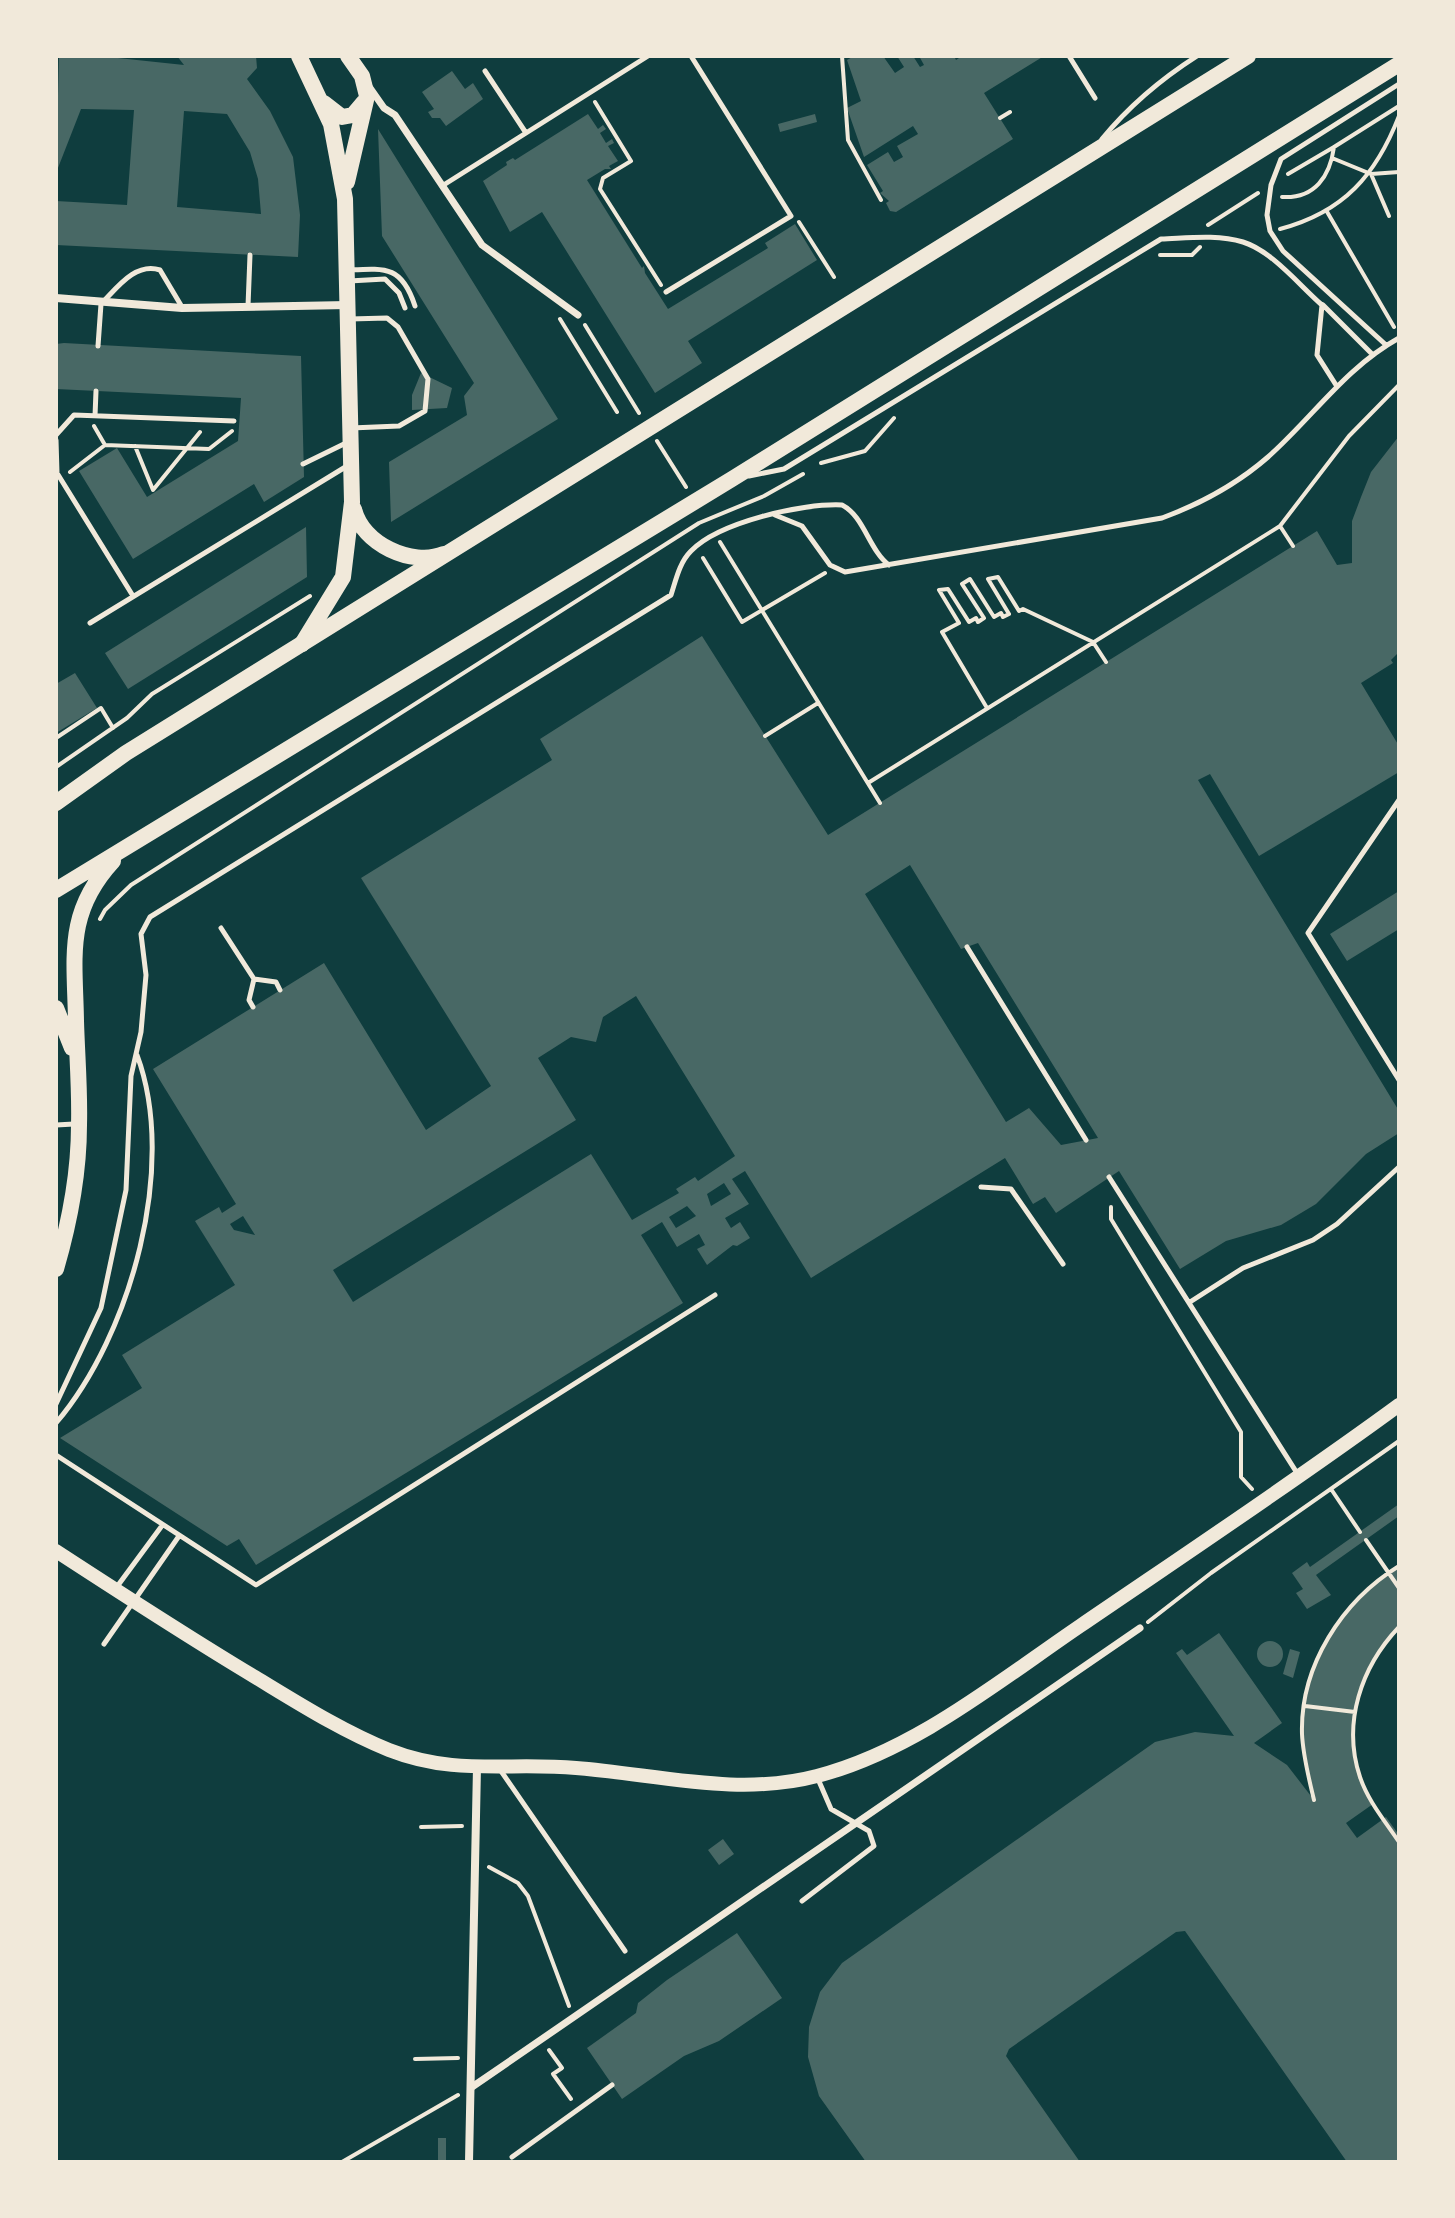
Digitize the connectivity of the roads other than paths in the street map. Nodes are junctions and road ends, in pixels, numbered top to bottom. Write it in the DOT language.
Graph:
graph roads {
  1 [pos="299,56"];
  2 [pos="348,56"];
  3 [pos="648,56"];
  4 [pos="691,56"];
  5 [pos="1069,56"];
  6 [pos="1197,56"];
  7 [pos="1248,56"];
  8 [pos="1399,64"];
  9 [pos="485,71"];
  10 [pos="362,76"];
  11 [pos="1399,84"];
  12 [pos="367,96"];
  13 [pos="1095,98"];
  14 [pos="323,102"];
  15 [pos="526,133"];
  16 [pos="1089,155"];
  17 [pos="442,186"];
  18 [pos="345,199"];
  19 [pos="250,255"];
  20 [pos="348,276"];
  21 [pos="666,292"];
  22 [pos="56,298"];
  23 [pos="101,304"];
  24 [pos="1322,305"];
  25 [pos="415,306"];
  26 [pos="182,308"];
  27 [pos="405,308"];
  28 [pos="248,309"];
  29 [pos="348,312"];
  30 [pos="578,315"];
  31 [pos="1399,337"];
  32 [pos="1386,345"];
  33 [pos="98,346"];
  34 [pos="1372,354"];
  35 [pos="1336,385"];
  36 [pos="96,391"];
  37 [pos="95,416"];
  38 [pos="234,421"];
  39 [pos="351,435"];
  40 [pos="56,438"];
  41 [pos="303,464"];
  42 [pos="351,464"];
  43 [pos="732,479"];
  44 [pos="352,502"];
  45 [pos="774,515"];
  46 [pos="450,552"];
  47 [pos="889,565"];
  48 [pos="133,596"];
  49 [pos="90,623"];
  50 [pos="302,644"];
  51 [pos="1399,800"];
  52 [pos="56,803"];
  53 [pos="130,847"];
  54 [pos="56,890"];
  55 [pos="221,928"];
  56 [pos="967,947"];
  57 [pos="254,979"];
  58 [pos="280,990"];
  59 [pos="253,1007"];
  60 [pos="56,1008"];
  61 [pos="75,1053"];
  62 [pos="136,1053"];
  63 [pos="1399,1080"];
  64 [pos="79,1124"];
  65 [pos="56,1125"];
  66 [pos="1086,1140"];
  67 [pos="1399,1167"];
  68 [pos="1109,1177"];
  69 [pos="981,1187"];
  70 [pos="1063,1264"];
  71 [pos="56,1269"];
  72 [pos="715,1295"];
  73 [pos="1190,1302"];
  74 [pos="56,1404"];
  75 [pos="1399,1405"];
  76 [pos="56,1423"];
  77 [pos="56,1455"];
  78 [pos="1300,1478"];
  79 [pos="161,1527"];
  80 [pos="179,1536"];
  81 [pos="56,1551"];
  82 [pos="115,1589"];
  83 [pos="132,1600"];
  84 [pos="1140,1628"];
  85 [pos="104,1644"];
  86 [pos="477,1767"];
  87 [pos="499,1767"];
  88 [pos="816,1776"];
  89 [pos="858,1822"];
  90 [pos="802,1901"];
  91 [pos="625,1951"];
  92 [pos="612,2085"];
  93 [pos="472,2087"];
  94 [pos="512,2157"];
  95 [pos="469,2162"];
  1 -- 14 [label="main road"];
  2 -- 10 [label="main road"];
  3 -- 15 [label="lane"];
  4 -- 21 [label="lane"];
  5 -- 13 [label="lane"];
  6 -- 16 [label="lane"];
  7 -- 16 [label="main road"];
  8 -- 43 [label="main road"];
  9 -- 15 [label="lane"];
  10 -- 12 [label="main road"];
  10 -- 17 [label="street"];
  11 -- 32 [label="lane"];
  12 -- 14 [label="main road"];
  12 -- 18 [label="main road"];
  14 -- 18 [label="main road"];
  15 -- 17 [label="lane"];
  16 -- 46 [label="main road"];
  17 -- 30 [label="street"];
  18 -- 20 [label="main road"];
  19 -- 28 [label="lane"];
  20 -- 25 [label="lane"];
  20 -- 27 [label="lane"];
  20 -- 29 [label="main road"];
  22 -- 23 [label="street"];
  23 -- 26 [label="street"];
  23 -- 26 [label="lane"];
  23 -- 33 [label="lane"];
  24 -- 34 [label="lane"];
  24 -- 35 [label="lane"];
  24 -- 43 [label="lane"];
  26 -- 28 [label="street"];
  28 -- 29 [label="street"];
  29 -- 39 [label="main road"];
  29 -- 39 [label="lane"];
  31 -- 32 [label="lane"];
  32 -- 34 [label="lane"];
  34 -- 35 [label="lane"];
  35 -- 47 [label="lane"];
  36 -- 37 [label="lane"];
  37 -- 38 [label="lane"];
  37 -- 40 [label="lane"];
  39 -- 41 [label="lane"];
  39 -- 42 [label="main road"];
  40 -- 48 [label="lane"];
  42 -- 44 [label="main road"];
  42 -- 48 [label="lane"];
  43 -- 53 [label="main road"];
  44 -- 46 [label="main road"];
  44 -- 50 [label="main road"];
  45 -- 47 [label="lane"];
  45 -- 47 [label="lane"];
  45 -- 62 [label="lane"];
  46 -- 50 [label="main road"];
  48 -- 49 [label="lane"];
  50 -- 52 [label="main road"];
  51 -- 63 [label="lane"];
  53 -- 54 [label="main road"];
  53 -- 61 [label="main road"];
  55 -- 57 [label="lane"];
  56 -- 66 [label="lane"];
  57 -- 58 [label="lane"];
  57 -- 59 [label="lane"];
  60 -- 61 [label="main road"];
  61 -- 64 [label="main road"];
  62 -- 74 [label="lane"];
  62 -- 76 [label="lane"];
  64 -- 65 [label="lane"];
  64 -- 71 [label="main road"];
  67 -- 73 [label="lane"];
  68 -- 73 [label="lane"];
  69 -- 70 [label="lane"];
  72 -- 80 [label="lane"];
  73 -- 78 [label="lane"];
  75 -- 78 [label="street"];
  77 -- 79 [label="lane"];
  78 -- 88 [label="street"];
  79 -- 80 [label="lane"];
  79 -- 82 [label="lane"];
  80 -- 83 [label="lane"];
  81 -- 82 [label="street"];
  82 -- 83 [label="street"];
  83 -- 85 [label="lane"];
  83 -- 86 [label="street"];
  84 -- 89 [label="street"];
  86 -- 87 [label="street"];
  86 -- 93 [label="street"];
  87 -- 88 [label="street"];
  87 -- 91 [label="lane"];
  88 -- 89 [label="lane"];
  89 -- 90 [label="lane"];
  89 -- 93 [label="street"];
  92 -- 94 [label="lane"];
  93 -- 95 [label="street"];
}
